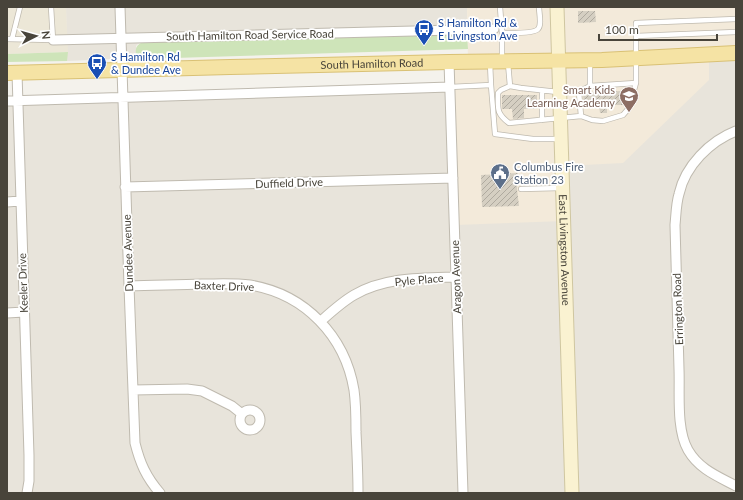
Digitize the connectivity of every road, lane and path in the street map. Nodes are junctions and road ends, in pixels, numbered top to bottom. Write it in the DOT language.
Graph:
graph roads {
  1 [pos="20,7"];
  2 [pos="51,7"];
  3 [pos="120,7"];
  4 [pos="500,7"];
  5 [pos="539,7"];
  6 [pos="557,7"];
  7 [pos="736,19"];
  8 [pos="498,31"];
  9 [pos="736,32"];
  10 [pos="636,36"];
  11 [pos="121,38"];
  12 [pos="10,39"];
  13 [pos="52,40"];
  14 [pos="736,53"];
  15 [pos="637,58"];
  16 [pos="558,60"];
  17 [pos="590,60"];
  18 [pos="500,61"];
  19 [pos="448,62"];
  20 [pos="122,69"];
  21 [pos="12,73"];
  22 [pos="636,83"];
  23 [pos="491,85"];
  24 [pos="510,86"];
  25 [pos="590,86"];
  26 [pos="450,87"];
  27 [pos="542,91"];
  28 [pos="559,92"];
  29 [pos="123,98"];
  30 [pos="7,101"];
  31 [pos="17,101"];
  32 [pos="581,116"];
  33 [pos="560,118"];
  34 [pos="542,120"];
  35 [pos="736,131"];
  36 [pos="561,139"];
  37 [pos="453,178"];
  38 [pos="125,187"];
  39 [pos="562,188"];
  40 [pos="521,189"];
  41 [pos="20,201"];
  42 [pos="7,202"];
  43 [pos="456,277"];
  44 [pos="129,286"];
  45 [pos="24,312"];
  46 [pos="7,313"];
  47 [pos="321,321"];
  48 [pos="133,390"];
  49 [pos="242,414"];
  50 [pos="736,486"];
  51 [pos="27,493"];
  52 [pos="160,493"];
  53 [pos="358,493"];
  54 [pos="462,493"];
  55 [pos="572,493"];
  1 -- 12 [label="lane"];
  2 -- 13 [label="lane"];
  3 -- 11 [label="street, Dundee Avenue"];
  4 -- 8 [label="lane"];
  5 -- 8 [label="lane"];
  6 -- 16 [label="main road, East Livingston Avenue"];
  7 -- 10 [label="lane"];
  8 -- 11 [label="street, South Hamilton Road Service Road"];
  8 -- 18 [label="lane"];
  9 -- 10 [label="lane"];
  10 -- 15 [label="lane"];
  11 -- 13 [label="street, South Hamilton Road Service Road"];
  11 -- 20 [label="street, Dundee Avenue"];
  12 -- 13 [label="lane, South Hamilton Road Service Road"];
  14 -- 15 [label="main road, South Hamilton Road"];
  15 -- 17 [label="main road, South Hamilton Road"];
  15 -- 22 [label="lane"];
  16 -- 17 [label="main road, South Hamilton Road"];
  16 -- 18 [label="main road, South Hamilton Road"];
  16 -- 28 [label="main road, East Livingston Avenue"];
  17 -- 25 [label="lane"];
  18 -- 19 [label="main road, South Hamilton Road"];
  18 -- 23 [label="lane"];
  18 -- 24 [label="lane"];
  19 -- 20 [label="main road, South Hamilton Road"];
  19 -- 26 [label="street, Aragon Avenue"];
  20 -- 21 [label="main road, South Hamilton Road"];
  20 -- 29 [label="street, Dundee Avenue"];
  21 -- 31 [label="street, Keeler Drive"];
  22 -- 25 [label="lane"];
  22 -- 32 [label="lane"];
  23 -- 26 [label="lane"];
  23 -- 36 [label="lane"];
  24 -- 27 [label="lane"];
  24 -- 34 [label="lane"];
  25 -- 32 [label="lane"];
  26 -- 29 [label="street"];
  26 -- 37 [label="street, Aragon Avenue"];
  27 -- 28 [label="lane"];
  27 -- 34 [label="lane"];
  28 -- 33 [label="main road, East Livingston Avenue"];
  29 -- 31 [label="street"];
  29 -- 38 [label="street, Dundee Avenue"];
  30 -- 31 [label="street"];
  31 -- 41 [label="street, Keeler Drive"];
  32 -- 33 [label="lane"];
  33 -- 34 [label="lane"];
  33 -- 36 [label="main road, East Livingston Avenue"];
  35 -- 50 [label="street, Errington Road"];
  36 -- 39 [label="main road, East Livingston Avenue"];
  37 -- 38 [label="street, Duffield Drive"];
  37 -- 43 [label="street, Aragon Avenue"];
  38 -- 44 [label="street, Dundee Avenue"];
  39 -- 40 [label="lane"];
  39 -- 55 [label="main road, East Livingston Avenue"];
  41 -- 42 [label="street"];
  41 -- 45 [label="street, Keeler Drive"];
  43 -- 47 [label="street, Pyle Place"];
  43 -- 54 [label="street, Aragon Avenue"];
  44 -- 47 [label="street, Baxter Drive"];
  44 -- 48 [label="street, Dundee Avenue"];
  45 -- 46 [label="street"];
  45 -- 51 [label="street, Keeler Drive"];
  47 -- 53 [label="street, Baxter Drive"];
  48 -- 49 [label="street"];
  48 -- 52 [label="street, Dundee Avenue"];
}
